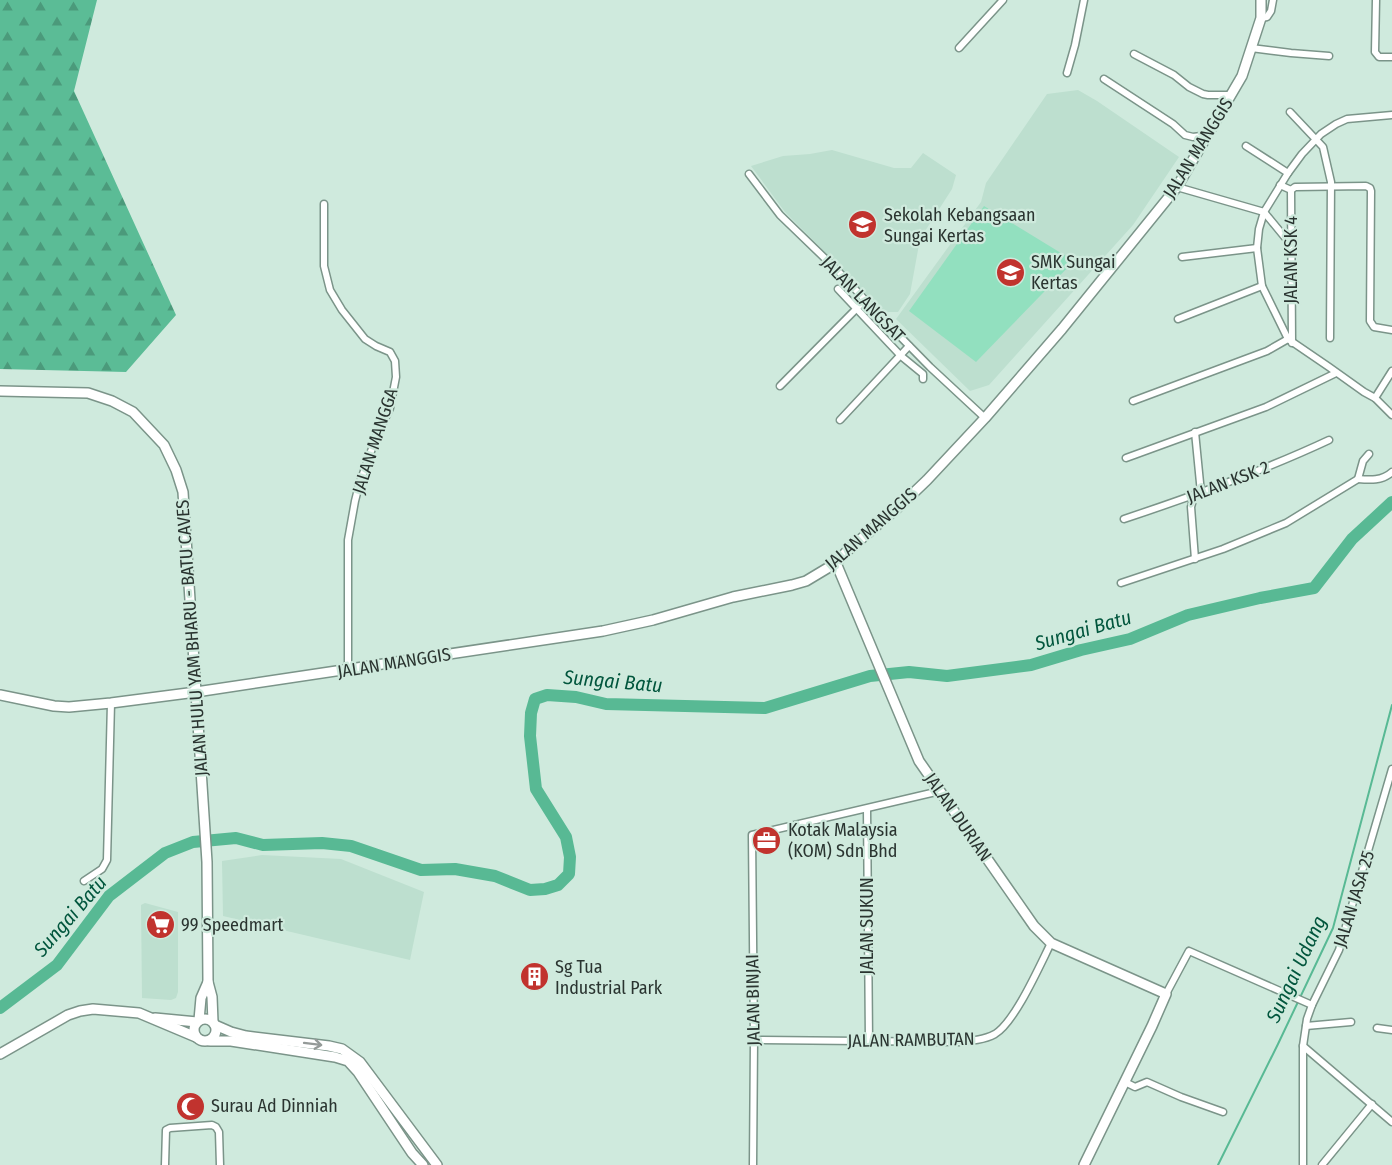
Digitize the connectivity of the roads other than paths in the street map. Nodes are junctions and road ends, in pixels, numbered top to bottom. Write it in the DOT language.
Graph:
graph roads {
  1 [pos="1003,0"];
  2 [pos="1084,0"];
  3 [pos="1261,0"];
  4 [pos="1273,0"];
  5 [pos="1376,0"];
  6 [pos="1261,18"];
  7 [pos="958,48"];
  8 [pos="1251,48"];
  9 [pos="1134,54"];
  10 [pos="1329,56"];
  11 [pos="1392,57"];
  12 [pos="1067,74"];
  13 [pos="1104,79"];
  14 [pos="1231,95"];
  15 [pos="1290,112"];
  16 [pos="1392,115"];
  17 [pos="1209,132"];
  18 [pos="1316,139"];
  19 [pos="1246,146"];
  20 [pos="1288,173"];
  21 [pos="749,174"];
  22 [pos="1280,185"];
  23 [pos="1177,187"];
  24 [pos="1331,187"];
  25 [pos="1291,190"];
  26 [pos="324,204"];
  27 [pos="1264,212"];
  28 [pos="1292,246"];
  29 [pos="1257,248"];
  30 [pos="1182,257"];
  31 [pos="1262,286"];
  32 [pos="838,289"];
  33 [pos="865,300"];
  34 [pos="856,309"];
  35 [pos="1178,319"];
  36 [pos="1392,330"];
  37 [pos="1330,338"];
  38 [pos="1290,341"];
  39 [pos="909,346"];
  40 [pos="900,356"];
  41 [pos="1392,371"];
  42 [pos="1336,373"];
  43 [pos="923,379"];
  44 [pos="780,386"];
  45 [pos="0,391"];
  46 [pos="1375,398"];
  47 [pos="1133,402"];
  48 [pos="1392,416"];
  49 [pos="986,418"];
  50 [pos="840,420"];
  51 [pos="1195,432"];
  52 [pos="1329,440"];
  53 [pos="1369,454"];
  54 [pos="1126,458"];
  55 [pos="1392,472"];
  56 [pos="1358,479"];
  57 [pos="1197,494"];
  58 [pos="1124,519"];
  59 [pos="1195,559"];
  60 [pos="836,563"];
  61 [pos="1121,583"];
  62 [pos="348,670"];
  63 [pos="196,692"];
  64 [pos="0,695"];
  65 [pos="111,704"];
  66 [pos="1392,769"];
  67 [pos="940,791"];
  68 [pos="867,809"];
  69 [pos="84,880"];
  70 [pos="1051,943"];
  71 [pos="208,982"];
  72 [pos="1166,994"];
  73 [pos="1312,1005"];
  74 [pos="150,1018"];
  75 [pos="198,1021"];
  76 [pos="1351,1022"];
  77 [pos="214,1023"];
  78 [pos="1306,1026"];
  79 [pos="1377,1028"];
  80 [pos="1392,1030"];
  81 [pos="196,1037"];
  82 [pos="754,1040"];
  83 [pos="210,1041"];
  84 [pos="869,1042"];
  85 [pos="1303,1046"];
  86 [pos="0,1054"];
  87 [pos="1125,1082"];
  88 [pos="1372,1104"];
  89 [pos="1223,1112"];
  90 [pos="1392,1122"];
  91 [pos="426,1163"];
  92 [pos="165,1165"];
  93 [pos="220,1165"];
  94 [pos="753,1165"];
  95 [pos="1084,1165"];
  96 [pos="1303,1165"];
  97 [pos="1322,1165"];
  1 -- 7 [label="street"];
  2 -- 12 [label="street"];
  3 -- 6 [label="street, JALAN MANGGIS"];
  4 -- 6 [label="street"];
  5 -- 11 [label="street"];
  6 -- 8 [label="street, JALAN MANGGIS"];
  8 -- 10 [label="street"];
  8 -- 14 [label="street, JALAN MANGGIS"];
  9 -- 14 [label="street"];
  13 -- 17 [label="street"];
  14 -- 17 [label="street, JALAN MANGGIS"];
  15 -- 18 [label="street"];
  16 -- 18 [label="street"];
  17 -- 23 [label="street, JALAN MANGGIS"];
  18 -- 20 [label="street"];
  18 -- 24 [label="street"];
  19 -- 20 [label="street"];
  20 -- 22 [label="street"];
  21 -- 33 [label="street, JALAN LANGSAT"];
  22 -- 25 [label="street, JALAN KSK 4"];
  22 -- 27 [label="street"];
  23 -- 27 [label="street"];
  23 -- 49 [label="street, JALAN MANGGIS"];
  24 -- 25 [label="street"];
  24 -- 36 [label="street"];
  24 -- 37 [label="street"];
  25 -- 28 [label="street, JALAN KSK 4"];
  26 -- 62 [label="street, JALAN MANGGA"];
  27 -- 28 [label="street"];
  27 -- 29 [label="street"];
  28 -- 38 [label="street, JALAN KSK 4"];
  29 -- 30 [label="street"];
  29 -- 31 [label="street"];
  31 -- 35 [label="street"];
  31 -- 38 [label="street"];
  32 -- 34 [label="street"];
  33 -- 34 [label="street"];
  33 -- 39 [label="street, JALAN LANGSAT"];
  34 -- 40 [label="street"];
  34 -- 44 [label="street"];
  38 -- 42 [label="street"];
  38 -- 47 [label="street"];
  39 -- 40 [label="street"];
  39 -- 49 [label="street, JALAN LANGSAT"];
  40 -- 43 [label="street"];
  40 -- 50 [label="street"];
  41 -- 46 [label="street"];
  42 -- 46 [label="street"];
  42 -- 51 [label="street"];
  45 -- 63 [label="street, JALAN HULU YAM BHARU - BATU CAVES"];
  46 -- 48 [label="street"];
  49 -- 60 [label="street, JALAN MANGGIS"];
  51 -- 54 [label="street"];
  51 -- 57 [label="street"];
  52 -- 57 [label="street, JALAN KSK 2"];
  53 -- 56 [label="street"];
  55 -- 56 [label="street"];
  56 -- 59 [label="street"];
  57 -- 58 [label="street, JALAN KSK 2"];
  57 -- 59 [label="street"];
  59 -- 61 [label="street"];
  60 -- 62 [label="street, JALAN MANGGIS"];
  60 -- 67 [label="street, JALAN DURIAN"];
  62 -- 63 [label="street, JALAN MANGGIS"];
  63 -- 65 [label="street, JALAN MANGGIS"];
  63 -- 71 [label="street, JALAN HULU YAM BHARU - BATU CAVES"];
  64 -- 65 [label="street, JALAN MANGGIS"];
  65 -- 69 [label="street"];
  66 -- 73 [label="street, JALAN JASA 25"];
  67 -- 68 [label="street"];
  67 -- 70 [label="street, JALAN DURIAN"];
  68 -- 82 [label="street, JALAN BINJAI"];
  68 -- 84 [label="street, JALAN SUKUN"];
  70 -- 72 [label="street, JALAN DURIAN"];
  70 -- 84 [label="street, JALAN RAMBUTAN"];
  71 -- 75 [label="street, JALAN HULU YAM BHARU - BATU CAVES"];
  71 -- 77 [label="street, JALAN HULU YAM BHARU - BATU CAVES"];
  72 -- 73 [label="street"];
  72 -- 87 [label="street"];
  73 -- 78 [label="street, JALAN JASA 25"];
  74 -- 75 [label="street"];
  74 -- 81 [label="street"];
  74 -- 86 [label="street"];
  75 -- 77 [label="street"];
  75 -- 81 [label="street"];
  76 -- 78 [label="street"];
  77 -- 83 [label="street"];
  77 -- 91 [label="street, one-way"];
  78 -- 85 [label="street, JALAN JASA 25"];
  79 -- 80 [label="street"];
  81 -- 83 [label="street"];
  82 -- 84 [label="street, JALAN RAMBUTAN"];
  82 -- 94 [label="street, JALAN BINJAI"];
  83 -- 91 [label="street"];
  85 -- 88 [label="street"];
  85 -- 96 [label="street, JALAN JASA 25"];
  87 -- 89 [label="street"];
  87 -- 95 [label="street"];
  88 -- 90 [label="street"];
  88 -- 97 [label="street"];
  92 -- 93 [label="street"];
}
